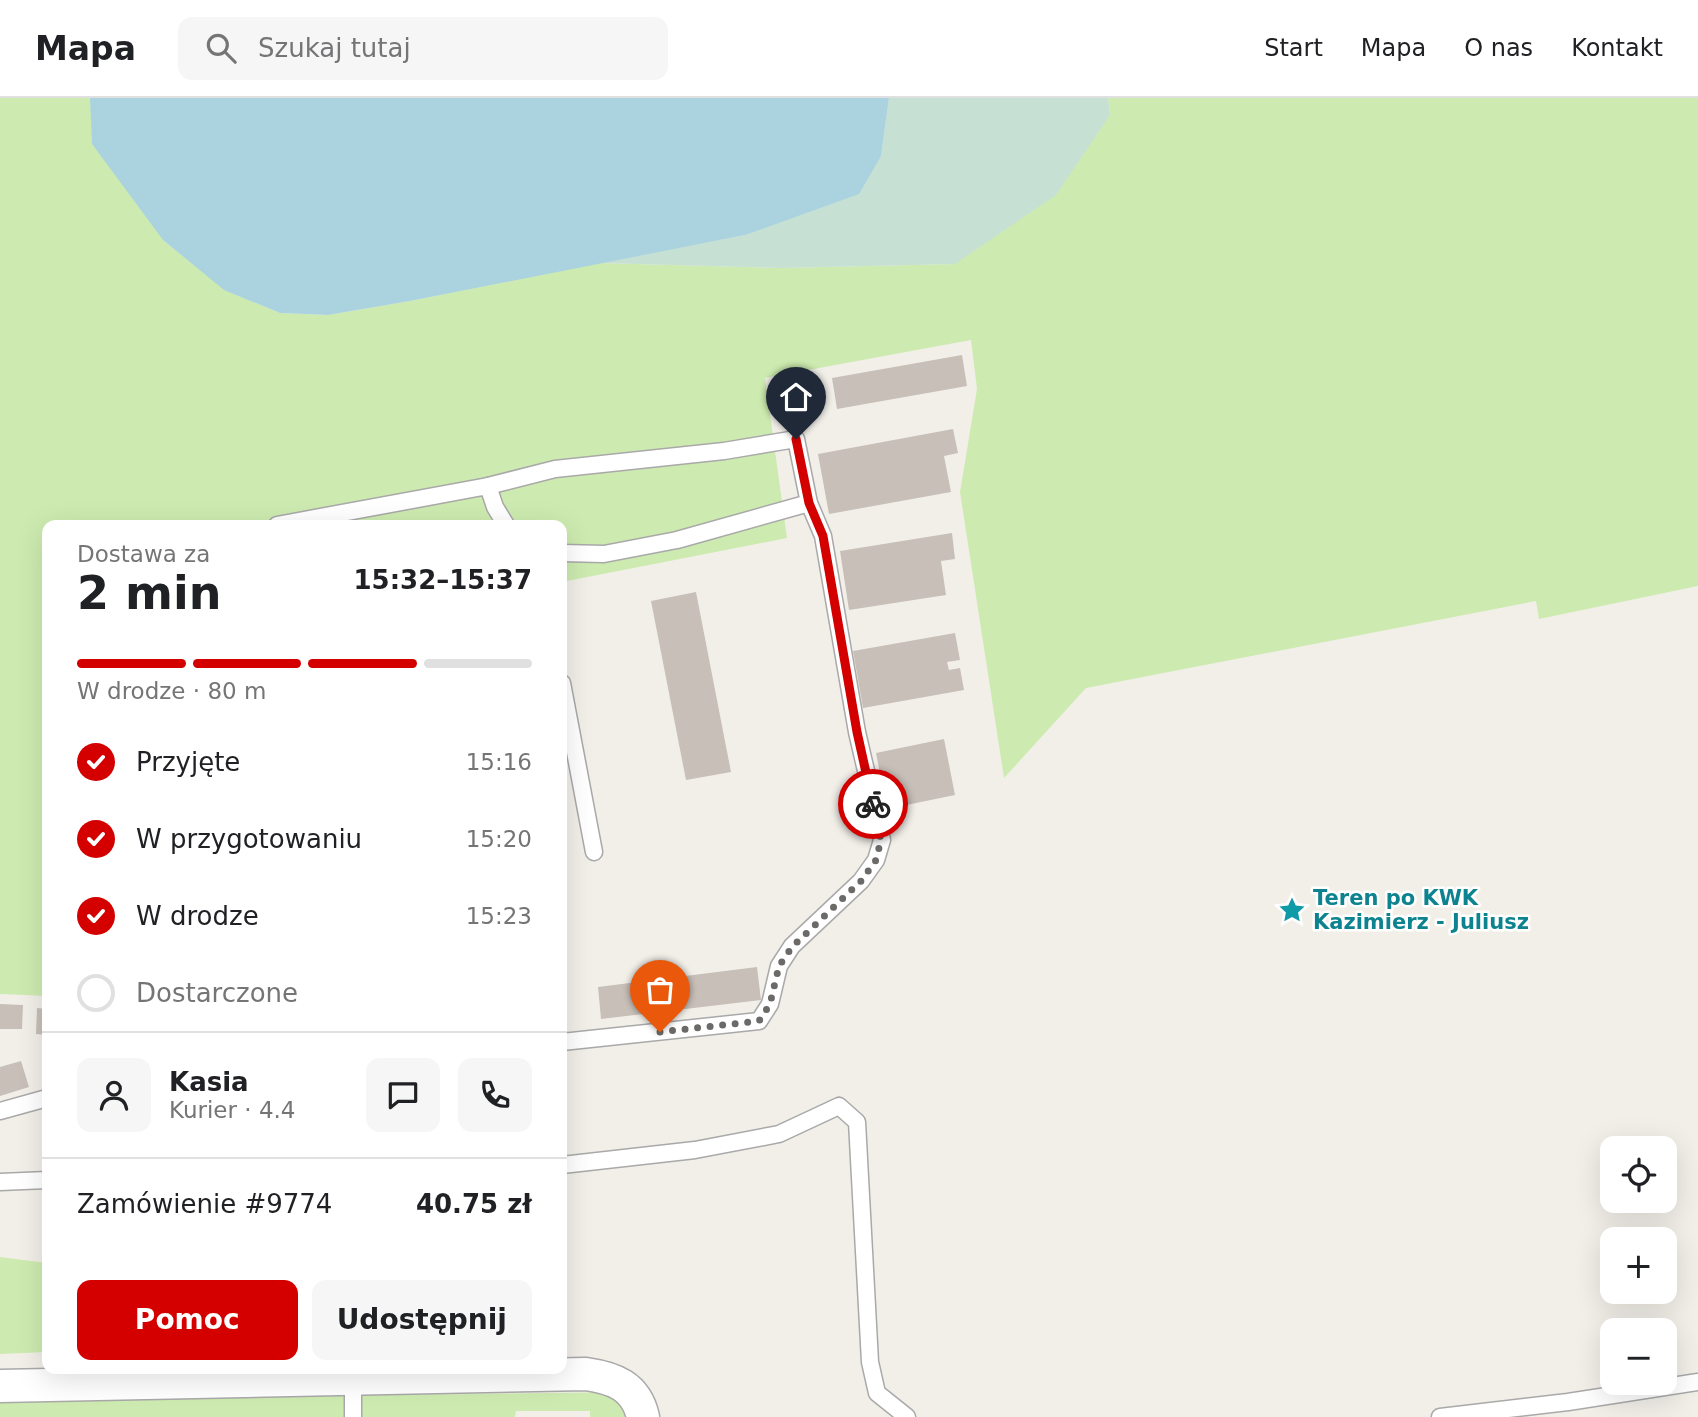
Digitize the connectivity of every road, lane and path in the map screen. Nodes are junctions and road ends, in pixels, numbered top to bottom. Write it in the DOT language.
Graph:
graph roads {
  1 [pos="488,486"];
  2 [pos="809,503"];
  3 [pos="304,520"];
  4 [pos="503,520"];
  5 [pos="567,553"];
  6 [pos="567,709"];
  7 [pos="594,852"];
  8 [pos="567,1041"];
  9 [pos="42,1099"];
  10 [pos="0,1111"];
  11 [pos="567,1164"];
  12 [pos="42,1180"];
  13 [pos="0,1182"];
  14 [pos="353,1380"];
  15 [pos="1698,1382"];
  16 [pos="0,1386"];
  17 [pos="353,1417"];
  18 [pos="643,1417"];
  19 [pos="906,1417"];
  20 [pos="1440,1417"];
  1 -- 2 [label="lane"];
  1 -- 3 [label="lane"];
  1 -- 4 [label="lane"];
  2 -- 5 [label="lane"];
  2 -- 8 [label="lane"];
  6 -- 7 [label="lane"];
  9 -- 10 [label="lane"];
  11 -- 19 [label="lane"];
  12 -- 13 [label="lane"];
  14 -- 16 [label="street"];
  14 -- 17 [label="lane"];
  14 -- 18 [label="street"];
  15 -- 20 [label="lane"];
}
